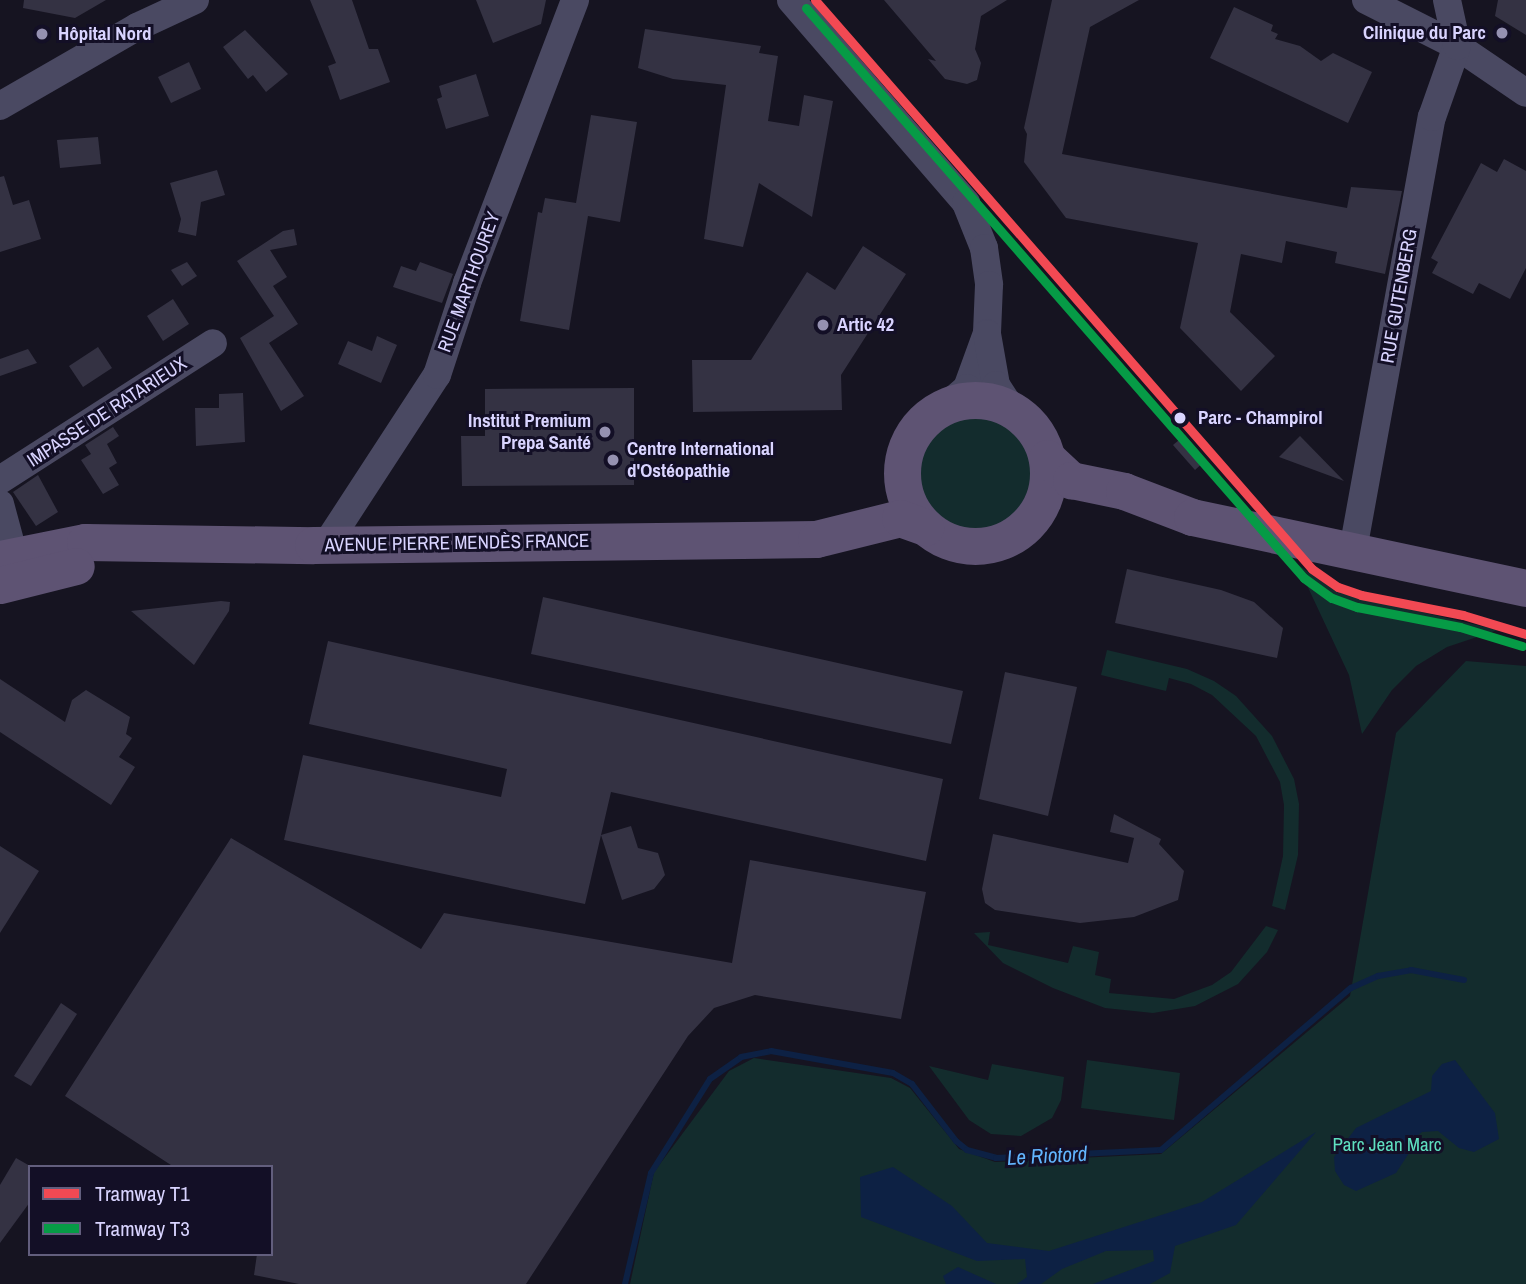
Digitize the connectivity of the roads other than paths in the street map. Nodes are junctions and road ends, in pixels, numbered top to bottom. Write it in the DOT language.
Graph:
graph roads {
  1 [pos="195,0"];
  2 [pos="575,0"];
  3 [pos="791,0"];
  4 [pos="1366,0"];
  5 [pos="1447,0"];
  6 [pos="1457,46"];
  7 [pos="1526,93"];
  8 [pos="0,106"];
  9 [pos="986,333"];
  10 [pos="213,343"];
  11 [pos="944,408"];
  12 [pos="1012,410"];
  13 [pos="1047,458"];
  14 [pos="902,464"];
  15 [pos="0,481"];
  16 [pos="0,505"];
  17 [pos="1192,517"];
  18 [pos="1031,520"];
  19 [pos="925,527"];
  20 [pos="764,538"];
  21 [pos="326,545"];
  22 [pos="1353,550"];
  23 [pos="5,566"];
  24 [pos="1526,588"];
  1 -- 8 [label="street"];
  2 -- 21 [label="street, RUE MARTHOUREY"];
  3 -- 9 [label="street"];
  4 -- 6 [label="street"];
  5 -- 6 [label="street"];
  6 -- 7 [label="street"];
  6 -- 22 [label="street, RUE GUTENBERG"];
  9 -- 11 [label="street"];
  9 -- 12 [label="street"];
  10 -- 15 [label="street, IMPASSE DE RATARIEUX"];
  11 -- 12 [label="main road"];
  11 -- 14 [label="main road"];
  12 -- 13 [label="main road"];
  13 -- 17 [label="main road"];
  13 -- 18 [label="main road"];
  14 -- 19 [label="main road"];
  14 -- 20 [label="main road, AVENUE PIERRE MENDÈS FRANCE"];
  16 -- 23 [label="street"];
  17 -- 18 [label="main road"];
  17 -- 22 [label="main road"];
  18 -- 19 [label="main road"];
  19 -- 20 [label="main road, AVENUE PIERRE MENDÈS FRANCE"];
  20 -- 21 [label="main road, AVENUE PIERRE MENDÈS FRANCE"];
  21 -- 23 [label="main road, AVENUE PIERRE MENDÈS FRANCE"];
  22 -- 24 [label="main road"];
}
